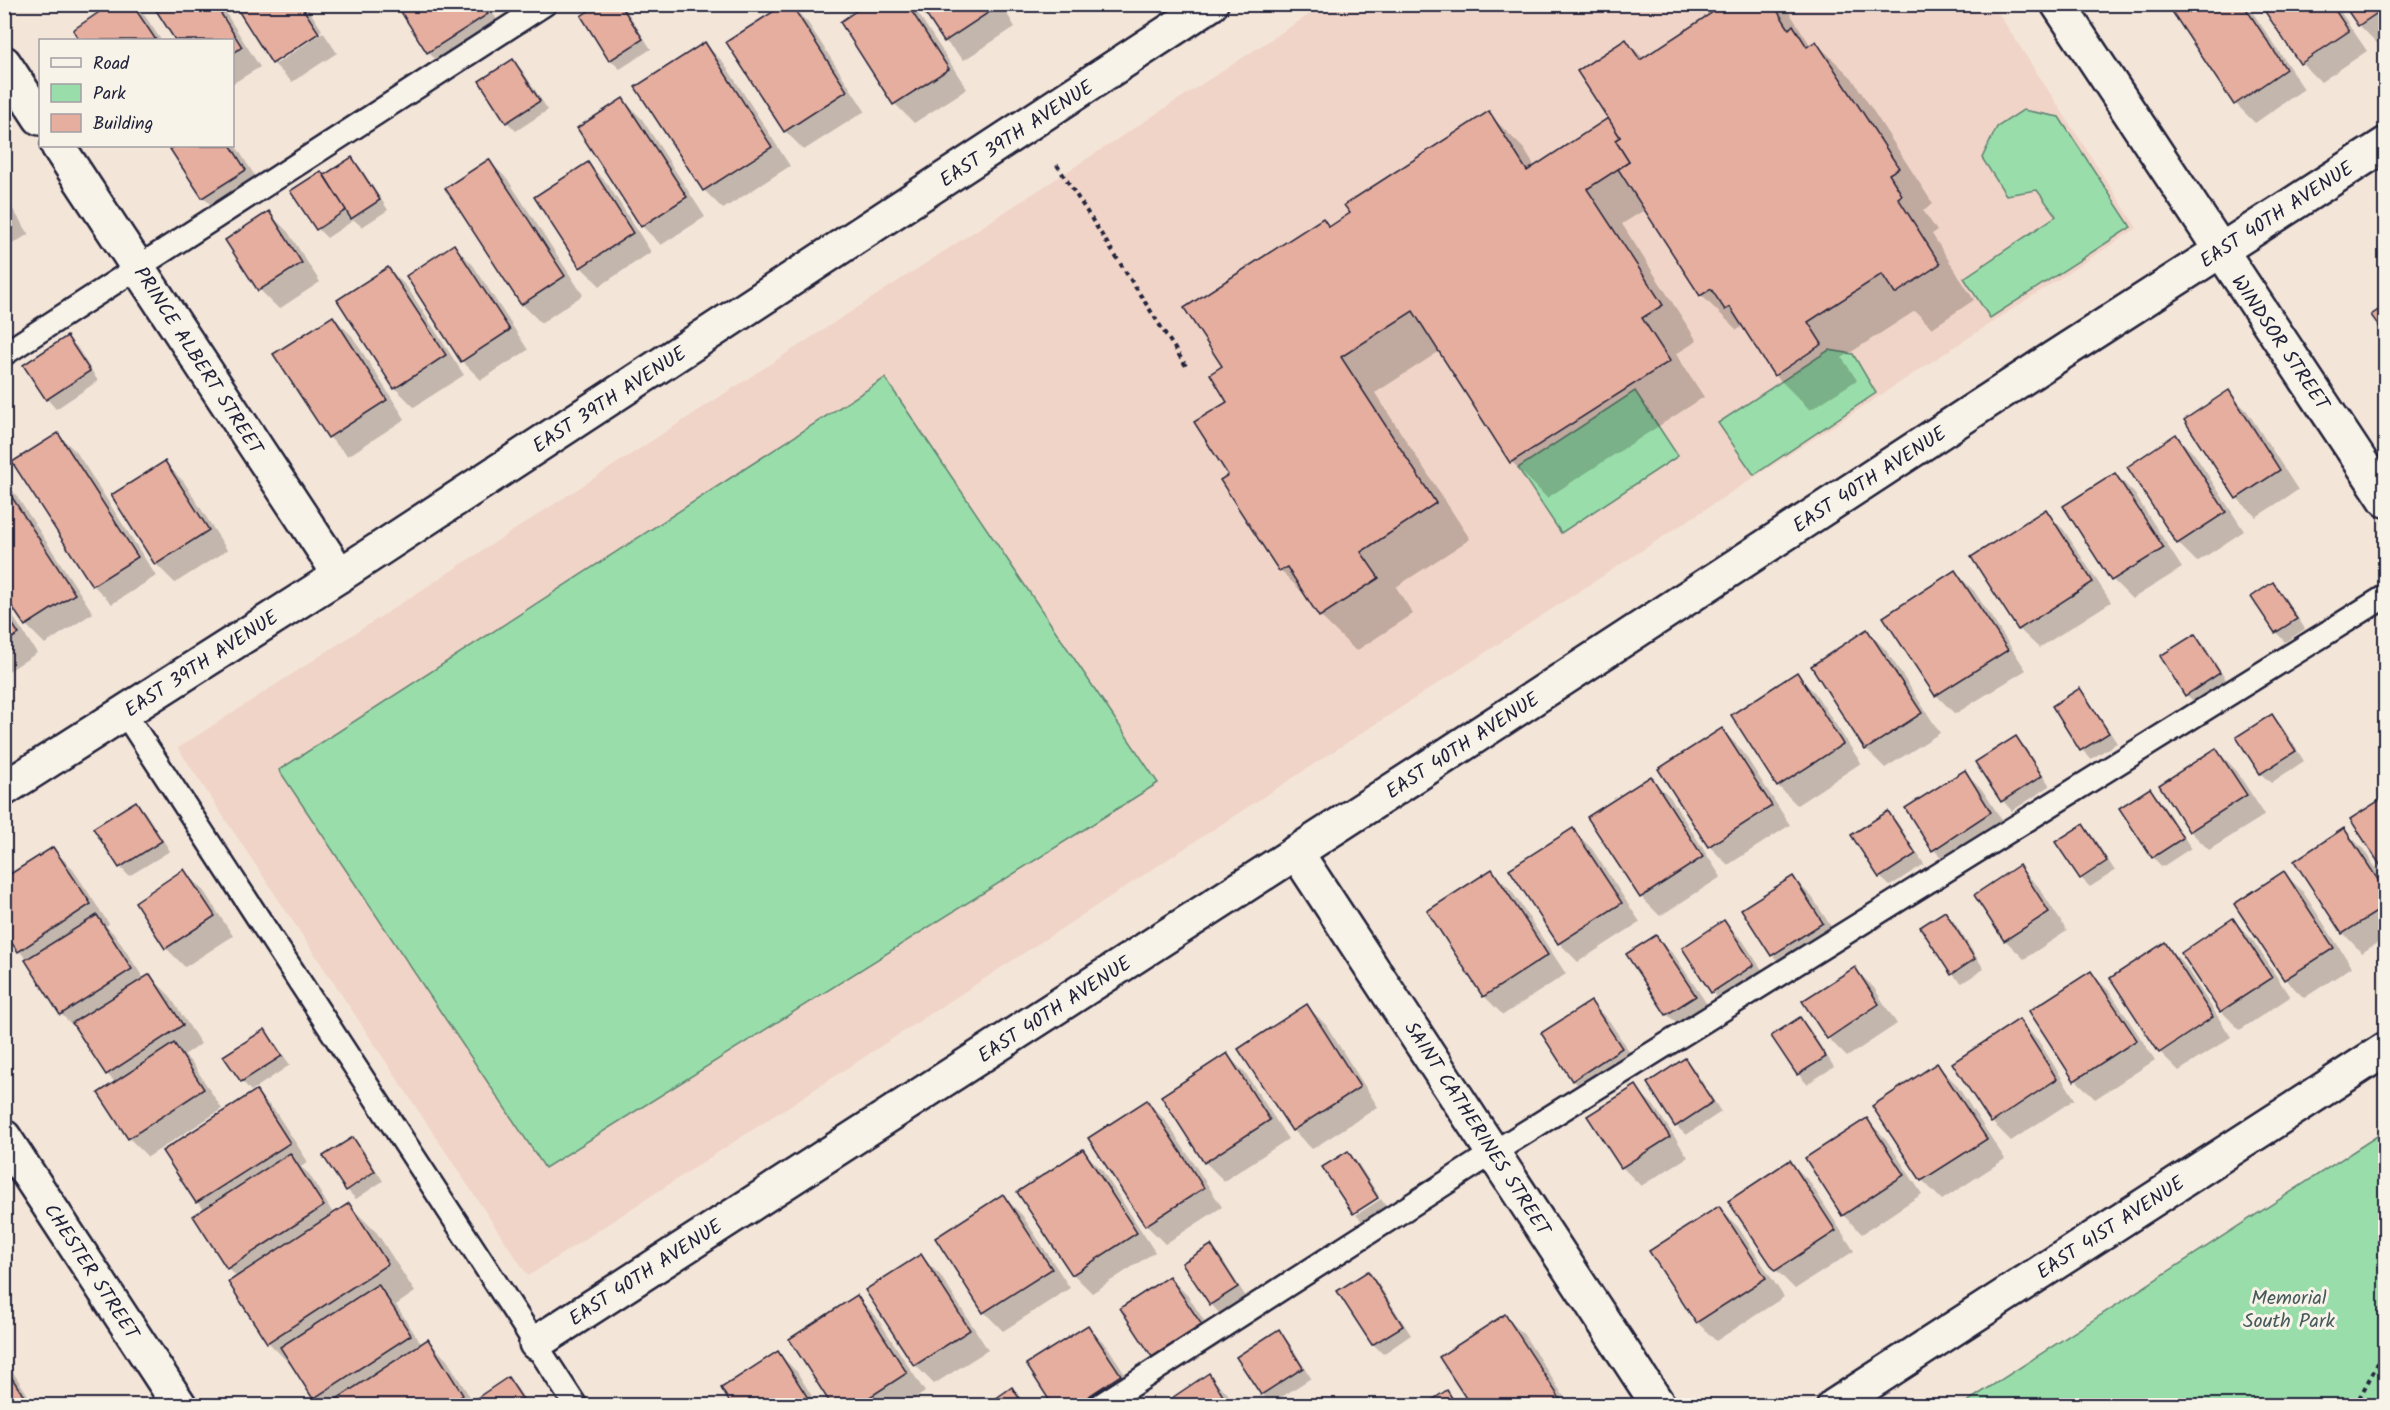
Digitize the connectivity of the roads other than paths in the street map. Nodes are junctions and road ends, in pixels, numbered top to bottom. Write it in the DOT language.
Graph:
graph roads {
  1 [pos="545,4"];
  2 [pos="1211,4"];
  3 [pos="2058,4"];
  4 [pos="4,63"];
  5 [pos="39,116"];
  6 [pos="2385,144"];
  7 [pos="59,147"];
  8 [pos="2220,250"];
  9 [pos="139,268"];
  10 [pos="4,354"];
  11 [pos="2385,500"];
  12 [pos="339,575"];
  13 [pos="2385,596"];
  14 [pos="124,712"];
  15 [pos="4,789"];
  16 [pos="1296,852"];
  17 [pos="2385,1049"];
  18 [pos="4,1137"];
  19 [pos="1494,1152"];
  20 [pos="536,1342"];
  21 [pos="180,1406"];
  22 [pos="576,1406"];
  23 [pos="1099,1406"];
  24 [pos="1659,1406"];
  25 [pos="1834,1406"];
  1 -- 9 [label="lane"];
  2 -- 12 [label="street, EAST 39TH AVENUE"];
  3 -- 8 [label="street, WINDSOR STREET"];
  4 -- 5 [label="street"];
  6 -- 8 [label="street, EAST 40TH AVENUE"];
  7 -- 9 [label="street, PRINCE ALBERT STREET"];
  8 -- 11 [label="street, WINDSOR STREET"];
  8 -- 16 [label="street, EAST 40TH AVENUE"];
  9 -- 10 [label="lane"];
  9 -- 12 [label="street, PRINCE ALBERT STREET"];
  12 -- 14 [label="street, EAST 39TH AVENUE"];
  13 -- 19 [label="lane"];
  14 -- 15 [label="street, EAST 39TH AVENUE"];
  14 -- 20 [label="lane"];
  16 -- 19 [label="street, SAINT CATHERINES STREET"];
  16 -- 20 [label="street, EAST 40TH AVENUE"];
  17 -- 25 [label="street, EAST 41ST AVENUE"];
  18 -- 21 [label="street, CHESTER STREET"];
  19 -- 23 [label="lane"];
  19 -- 24 [label="street, SAINT CATHERINES STREET"];
  20 -- 22 [label="lane"];
}
